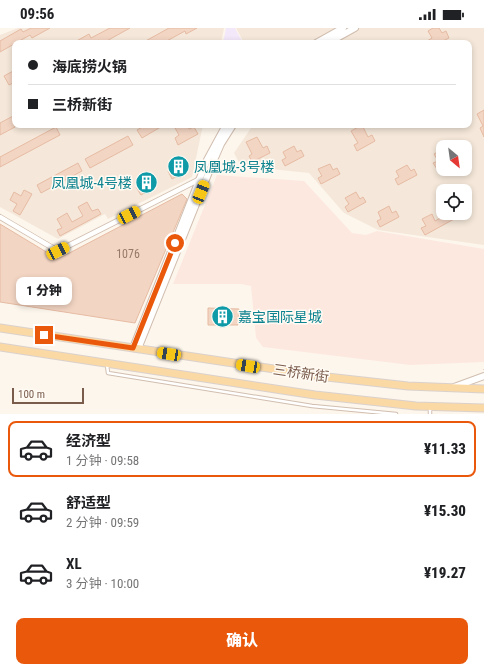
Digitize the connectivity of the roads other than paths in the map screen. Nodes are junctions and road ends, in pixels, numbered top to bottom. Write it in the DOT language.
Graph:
graph roads {
  1 [pos="344,28"];
  2 [pos="355,28"];
  3 [pos="322,40"];
  4 [pos="333,40"];
  5 [pos="224,128"];
  6 [pos="231,128"];
  7 [pos="200,179"];
  8 [pos="0,217"];
  9 [pos="0,328"];
  10 [pos="0,347"];
  11 [pos="135,348"];
  12 [pos="107,364"];
  13 [pos="484,376"];
  14 [pos="451,388"];
  15 [pos="484,389"];
  16 [pos="430,406"];
  17 [pos="484,408"];
  18 [pos="396,414"];
  19 [pos="430,414"];
  1 -- 3 [label="street"];
  2 -- 4 [label="street"];
  5 -- 7 [label="street"];
  6 -- 11 [label="street"];
  7 -- 8 [label="street"];
  7 -- 11 [label="street"];
  9 -- 11 [label="main road, 三桥新街"];
  10 -- 12 [label="main road, 三桥新街"];
  11 -- 14 [label="main road, 三桥新街"];
  12 -- 16 [label="main road, 三桥新街"];
  12 -- 18 [label="lane"];
  13 -- 14 [label="street"];
  14 -- 15 [label="main road, 三桥新街"];
  16 -- 17 [label="main road, 三桥新街"];
  16 -- 19 [label="lane"];
}
